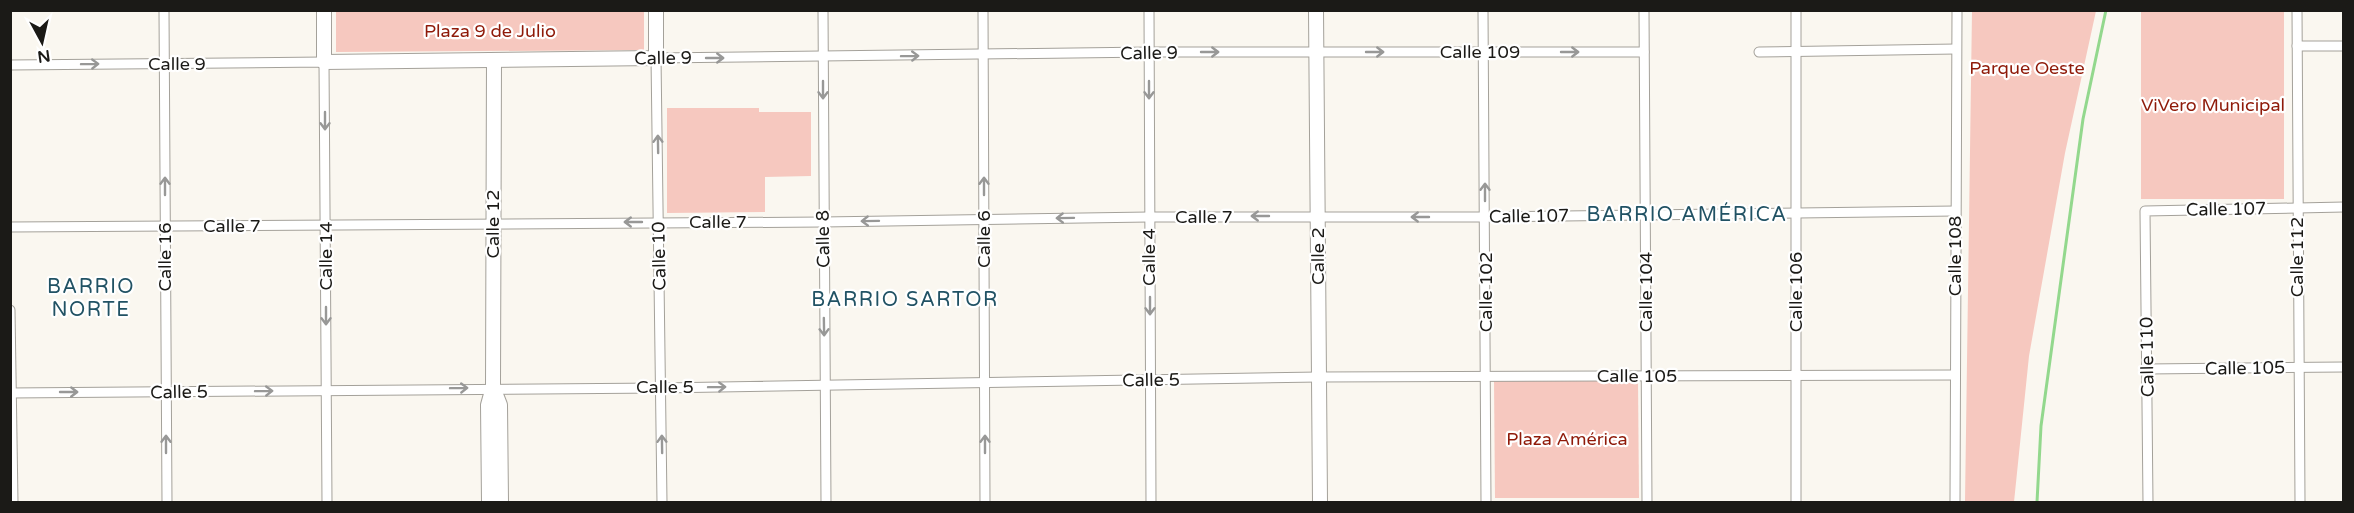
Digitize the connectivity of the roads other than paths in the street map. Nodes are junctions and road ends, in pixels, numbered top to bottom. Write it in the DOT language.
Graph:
graph roads {
  1 [pos="164,10"];
  2 [pos="324,10"];
  3 [pos="656,10"];
  4 [pos="823,10"];
  5 [pos="983,10"];
  6 [pos="1149,10"];
  7 [pos="1316,10"];
  8 [pos="1483,10"];
  9 [pos="1644,10"];
  10 [pos="1796,10"];
  11 [pos="1957,10"];
  12 [pos="2297,10"];
  13 [pos="2297,46"];
  14 [pos="2343,46"];
  15 [pos="1956,49"];
  16 [pos="1796,50"];
  17 [pos="1150,52"];
  18 [pos="1316,52"];
  19 [pos="1484,52"];
  20 [pos="1644,52"];
  21 [pos="1759,52"];
  22 [pos="984,56"];
  23 [pos="823,57"];
  24 [pos="656,58"];
  25 [pos="494,60"];
  26 [pos="324,62"];
  27 [pos="164,64"];
  28 [pos="10,65"];
  29 [pos="2343,207"];
  30 [pos="2297,208"];
  31 [pos="1955,211"];
  32 [pos="2145,211"];
  33 [pos="1796,212"];
  34 [pos="1646,215"];
  35 [pos="1318,216"];
  36 [pos="1149,217"];
  37 [pos="1485,217"];
  38 [pos="984,218"];
  39 [pos="659,222"];
  40 [pos="823,222"];
  41 [pos="493,223"];
  42 [pos="326,226"];
  43 [pos="10,227"];
  44 [pos="165,227"];
  45 [pos="10,310"];
  46 [pos="2298,367"];
  47 [pos="2343,367"];
  48 [pos="2147,369"];
  49 [pos="1647,375"];
  50 [pos="1955,375"];
  51 [pos="1796,376"];
  52 [pos="1319,377"];
  53 [pos="1486,377"];
  54 [pos="1150,380"];
  55 [pos="985,382"];
  56 [pos="825,386"];
  57 [pos="494,387"];
  58 [pos="661,388"];
  59 [pos="326,390"];
  60 [pos="166,392"];
  61 [pos="11,393"];
  62 [pos="13,502"];
  63 [pos="167,502"];
  64 [pos="327,502"];
  65 [pos="489,502"];
  66 [pos="501,502"];
  67 [pos="663,502"];
  68 [pos="826,502"];
  69 [pos="985,502"];
  70 [pos="1151,502"];
  71 [pos="1320,502"];
  72 [pos="1486,502"];
  73 [pos="1647,502"];
  74 [pos="1796,502"];
  75 [pos="1955,502"];
  76 [pos="2148,502"];
  77 [pos="2300,502"];
  1 -- 27 [label="street, Calle 16"];
  2 -- 26 [label="street, Calle 14"];
  3 -- 24 [label="street, Calle 10"];
  4 -- 23 [label="street, Calle 8"];
  5 -- 22 [label="street, Calle 6"];
  6 -- 17 [label="street, Calle 4"];
  7 -- 18 [label="street, Calle 2"];
  8 -- 19 [label="street, Calle 102"];
  9 -- 20 [label="street, Calle 104"];
  10 -- 16 [label="street, Calle 106"];
  11 -- 15 [label="street, Calle 108"];
  12 -- 13 [label="street, Calle 112"];
  13 -- 14 [label="street"];
  13 -- 30 [label="street, Calle 112"];
  15 -- 16 [label="street"];
  15 -- 31 [label="street, Calle 108"];
  16 -- 21 [label="street"];
  16 -- 33 [label="street, Calle 106"];
  17 -- 18 [label="street, Calle 9, one-way"];
  17 -- 22 [label="street, Calle 9"];
  17 -- 36 [label="street, Calle 4, one-way"];
  18 -- 19 [label="street, Calle 109, one-way"];
  18 -- 35 [label="street, Calle 2"];
  19 -- 20 [label="street, Calle 109, one-way"];
  37 -- 19 [label="street, Calle 102, one-way"];
  20 -- 34 [label="street, Calle 104"];
  23 -- 22 [label="street, Calle 9, one-way"];
  38 -- 22 [label="street, Calle 6, one-way"];
  24 -- 23 [label="street, Calle 9, one-way"];
  23 -- 40 [label="street, Calle 8, one-way"];
  24 -- 25 [label="street, Calle 9"];
  39 -- 24 [label="street, Calle 10, one-way"];
  25 -- 26 [label="street, Calle 9"];
  25 -- 41 [label="street, Calle 12"];
  26 -- 27 [label="street, Calle 9"];
  26 -- 42 [label="street, Calle 14, one-way"];
  28 -- 27 [label="street, Calle 9, one-way"];
  44 -- 27 [label="street, Calle 16, one-way"];
  29 -- 30 [label="street, Calle 107"];
  30 -- 32 [label="street, Calle 107"];
  30 -- 46 [label="street, Calle 112"];
  31 -- 33 [label="street, Calle 107"];
  31 -- 50 [label="street, Calle 108"];
  32 -- 48 [label="street, Calle 110"];
  33 -- 34 [label="street, Calle 107"];
  33 -- 51 [label="street, Calle 106"];
  34 -- 37 [label="street, Calle 107"];
  34 -- 49 [label="street, Calle 104"];
  35 -- 36 [label="street, Calle 7, one-way"];
  37 -- 35 [label="street, Calle 107, one-way"];
  35 -- 52 [label="street, Calle 2"];
  36 -- 38 [label="street, Calle 7, one-way"];
  36 -- 54 [label="street, Calle 4, one-way"];
  37 -- 53 [label="street, Calle 102"];
  38 -- 40 [label="street, Calle 7, one-way"];
  38 -- 55 [label="street, Calle 6"];
  39 -- 40 [label="street, Calle 7"];
  39 -- 41 [label="street, Calle 7, one-way"];
  39 -- 58 [label="street, Calle 10"];
  40 -- 56 [label="street, Calle 8, one-way"];
  41 -- 42 [label="street, Calle 7"];
  41 -- 57 [label="street, Calle 12"];
  42 -- 44 [label="street, Calle 7"];
  42 -- 59 [label="street, Calle 14, one-way"];
  43 -- 44 [label="street, Calle 7"];
  44 -- 60 [label="street, Calle 16"];
  45 -- 61 [label="street"];
  46 -- 47 [label="street, Calle 105"];
  46 -- 48 [label="street, Calle 105"];
  46 -- 77 [label="street, Calle 112"];
  48 -- 76 [label="street, Calle 110"];
  49 -- 51 [label="street, Calle 105"];
  49 -- 53 [label="street, Calle 105"];
  49 -- 73 [label="street, Calle 104"];
  50 -- 51 [label="street, Calle 105"];
  50 -- 75 [label="street, Calle 108"];
  51 -- 74 [label="street, Calle 106"];
  52 -- 53 [label="street, Calle 105"];
  52 -- 54 [label="street, Calle 5"];
  52 -- 71 [label="street, Calle 2"];
  53 -- 72 [label="street, Calle 102"];
  54 -- 55 [label="street, Calle 5"];
  54 -- 70 [label="street, Calle 4"];
  55 -- 56 [label="street, Calle 5"];
  69 -- 55 [label="street, Calle 6, one-way"];
  58 -- 56 [label="street, Calle 5, one-way"];
  56 -- 68 [label="street, Calle 8"];
  57 -- 58 [label="street, Calle 5"];
  59 -- 57 [label="street, Calle 5, one-way"];
  57 -- 65 [label="street, Calle 12"];
  57 -- 66 [label="street, Calle 12"];
  67 -- 58 [label="street, Calle 10, one-way"];
  60 -- 59 [label="street, Calle 5, one-way"];
  59 -- 64 [label="street, Calle 14"];
  61 -- 60 [label="street, Calle 5, one-way"];
  63 -- 60 [label="street, Calle 16, one-way"];
  61 -- 62 [label="street"];
}
